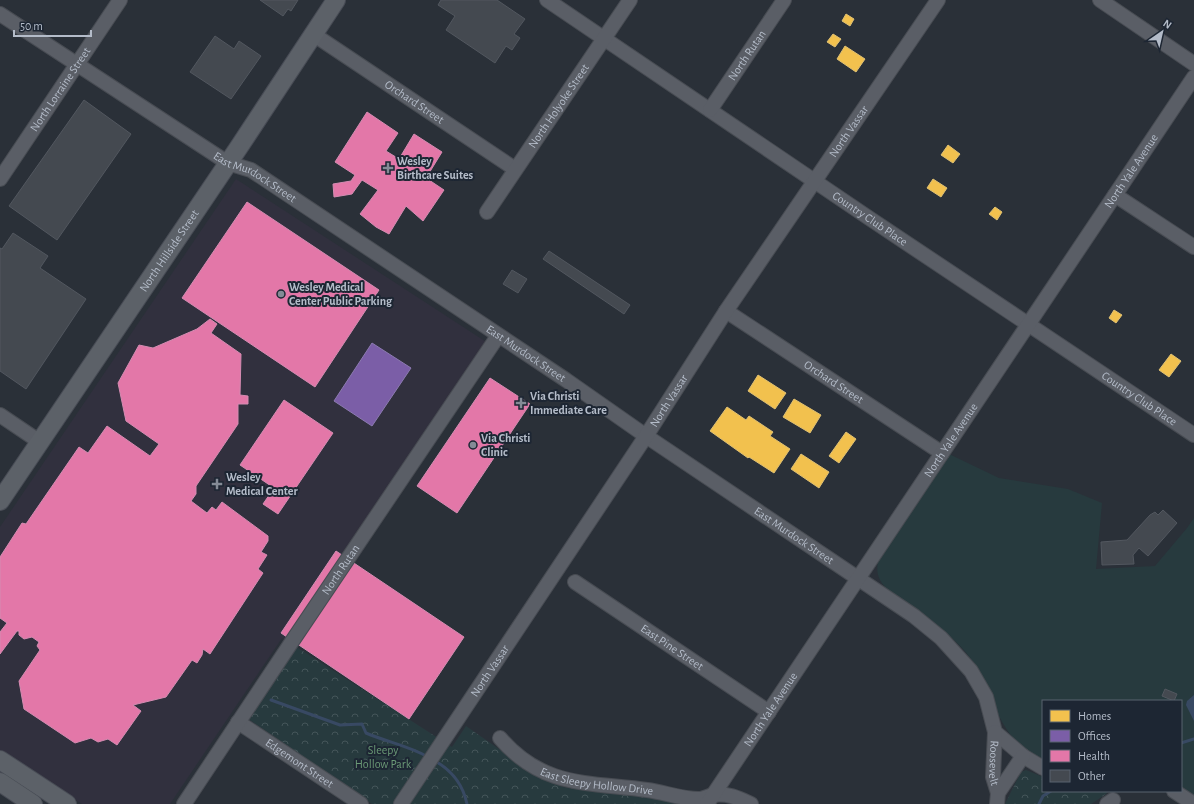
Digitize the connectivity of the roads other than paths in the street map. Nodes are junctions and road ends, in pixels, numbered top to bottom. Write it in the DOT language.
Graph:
graph roads {
  1 [pos="120,0"];
  2 [pos="336,0"];
  3 [pos="547,0"];
  4 [pos="630,0"];
  5 [pos="784,0"];
  6 [pos="938,0"];
  7 [pos="1100,0"];
  8 [pos="0,14"];
  9 [pos="313,34"];
  10 [pos="604,39"];
  11 [pos="77,64"];
  12 [pos="1194,64"];
  13 [pos="1194,77"];
  14 [pos="710,110"];
  15 [pos="228,163"];
  16 [pos="515,169"];
  17 [pos="0,179"];
  18 [pos="814,180"];
  19 [pos="1115,195"];
  20 [pos="487,212"];
  21 [pos="1194,247"];
  22 [pos="726,311"];
  23 [pos="1029,324"];
  24 [pos="498,336"];
  25 [pos="0,415"];
  26 [pos="1194,435"];
  27 [pos="646,436"];
  28 [pos="40,442"];
  29 [pos="942,453"];
  30 [pos="0,501"];
  31 [pos="857,578"];
  32 [pos="575,582"];
  33 [pos="769,712"];
  34 [pos="238,722"];
  35 [pos="995,732"];
  36 [pos="500,738"];
  37 [pos="1023,756"];
  38 [pos="0,760"];
  39 [pos="1042,767"];
  40 [pos="0,782"];
  41 [pos="1176,792"];
  42 [pos="997,799"];
  43 [pos="710,800"];
  44 [pos="33,804"];
  45 [pos="67,804"];
  46 [pos="184,804"];
  47 [pos="362,804"];
  48 [pos="401,804"];
  49 [pos="751,804"];
  50 [pos="1194,804"];
  1 -- 11 [label="street, North Lorraine Street"];
  2 -- 9 [label="main road, North Hillside Street"];
  3 -- 10 [label="street, Country Club Place"];
  4 -- 10 [label="street, North Holyoke Street"];
  5 -- 14 [label="street, North Rutan"];
  6 -- 18 [label="street, North Vassar"];
  7 -- 12 [label="street"];
  8 -- 11 [label="street, East Murdock Street"];
  9 -- 15 [label="main road, North Hillside Street"];
  9 -- 16 [label="street, Orchard Street"];
  10 -- 14 [label="street, Country Club Place"];
  10 -- 16 [label="street, North Holyoke Street"];
  11 -- 15 [label="street, East Murdock Street"];
  11 -- 17 [label="street, North Lorraine Street"];
  13 -- 19 [label="street, North Yale Avenue"];
  14 -- 18 [label="street, Country Club Place"];
  15 -- 24 [label="street, East Murdock Street"];
  15 -- 28 [label="main road, North Hillside Street"];
  16 -- 20 [label="street, North Holyoke Street"];
  18 -- 22 [label="street, North Vassar"];
  18 -- 23 [label="street, Country Club Place"];
  19 -- 21 [label="street"];
  19 -- 23 [label="street, North Yale Avenue"];
  22 -- 27 [label="street, North Vassar"];
  22 -- 29 [label="street, Orchard Street"];
  23 -- 26 [label="street, Country Club Place"];
  23 -- 29 [label="street, North Yale Avenue"];
  24 -- 27 [label="street, East Murdock Street"];
  24 -- 34 [label="street, North Rutan"];
  25 -- 28 [label="street"];
  27 -- 31 [label="street, East Murdock Street"];
  27 -- 48 [label="street, North Vassar"];
  28 -- 30 [label="main road, North Hillside Street"];
  29 -- 31 [label="street, North Yale Avenue"];
  31 -- 33 [label="street, North Yale Avenue"];
  31 -- 35 [label="street, East Murdock Street"];
  32 -- 33 [label="street, East Pine Street"];
  33 -- 43 [label="street, North Yale Avenue"];
  34 -- 46 [label="street, North Rutan"];
  34 -- 47 [label="street, Edgemont Street"];
  35 -- 37 [label="street"];
  35 -- 42 [label="street, Roosevelt"];
  36 -- 43 [label="street, East Sleepy Hollow Drive"];
  37 -- 39 [label="street"];
  37 -- 42 [label="street"];
  38 -- 45 [label="main road"];
  40 -- 44 [label="main road"];
  41 -- 50 [label="street"];
  43 -- 49 [label="street, East Sleepy Hollow Drive"];
}
